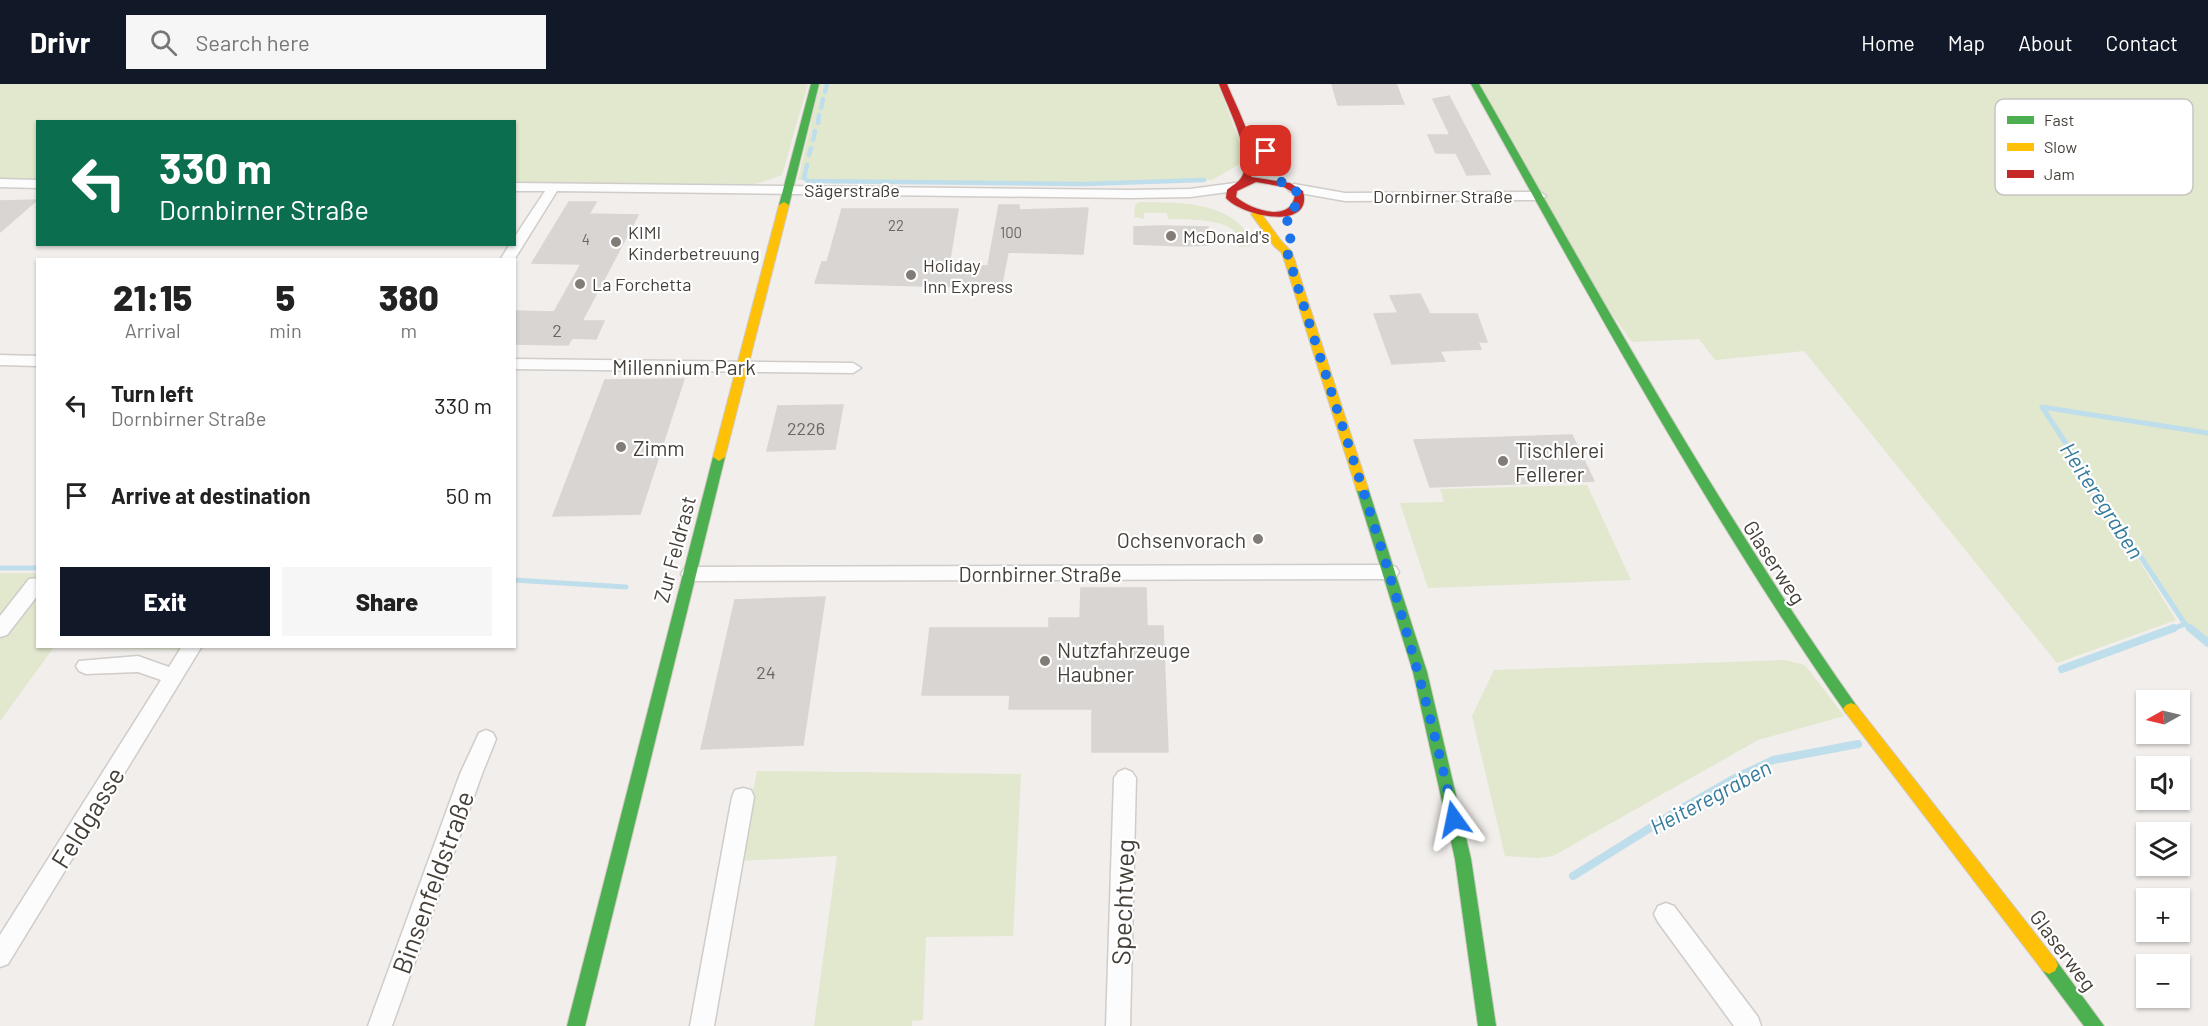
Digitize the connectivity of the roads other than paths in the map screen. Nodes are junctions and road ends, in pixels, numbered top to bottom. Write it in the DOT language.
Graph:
graph roads {
  1 [pos="815,84"];
  2 [pos="1223,84"];
  3 [pos="1475,84"];
  4 [pos="1271,166"];
  5 [pos="1277,180"];
  6 [pos="0,183"];
  7 [pos="36,184"];
  8 [pos="1240,184"];
  9 [pos="516,187"];
  10 [pos="553,188"];
  11 [pos="1294,188"];
  12 [pos="788,190"];
  13 [pos="1190,193"];
  14 [pos="1540,196"];
  15 [pos="1345,197"];
  16 [pos="1234,203"];
  17 [pos="1293,208"];
  18 [pos="1256,214"];
  19 [pos="516,246"];
  20 [pos="1287,252"];
  21 [pos="0,360"];
  22 [pos="36,360"];
  23 [pos="516,364"];
  24 [pos="743,366"];
  25 [pos="853,368"];
  26 [pos="1390,572"];
  27 [pos="690,574"];
  28 [pos="36,584"];
  29 [pos="0,630"];
  30 [pos="192,648"];
  31 [pos="86,666"];
  32 [pos="175,677"];
  33 [pos="486,739"];
  34 [pos="1125,778"];
  35 [pos="743,797"];
  36 [pos="1666,914"];
  37 [pos="0,956"];
  38 [pos="380,1026"];
  39 [pos="576,1026"];
  40 [pos="702,1026"];
  41 [pos="1118,1026"];
  42 [pos="1487,1026"];
  43 [pos="1749,1026"];
  44 [pos="2095,1026"];
  1 -- 12 [label="street, Zur Feldrast"];
  2 -- 8 [label="street"];
  3 -- 14 [label="street, Glaserweg"];
  4 -- 5 [label="street"];
  5 -- 8 [label="street, Dornbirner Straße"];
  5 -- 11 [label="street, Dornbirner Straße"];
  6 -- 7 [label="street"];
  8 -- 13 [label="street, Sägerstraße"];
  8 -- 16 [label="street"];
  9 -- 10 [label="street, Sägerstraße"];
  10 -- 12 [label="street, Sägerstraße"];
  10 -- 19 [label="street"];
  11 -- 15 [label="street, Dornbirner Straße"];
  11 -- 17 [label="street"];
  12 -- 13 [label="street, Sägerstraße"];
  12 -- 24 [label="street, Zur Feldrast"];
  13 -- 16 [label="street, Sägerstraße"];
  14 -- 15 [label="street, Dornbirner Straße"];
  14 -- 44 [label="street, Glaserweg"];
  15 -- 17 [label="street, Dornbirner Straße"];
  16 -- 18 [label="street"];
  17 -- 18 [label="street, Dornbirner Straße"];
  17 -- 20 [label="street"];
  18 -- 20 [label="street"];
  20 -- 26 [label="street"];
  21 -- 22 [label="street"];
  23 -- 24 [label="street, Millennium Park"];
  24 -- 25 [label="street, Millennium Park"];
  24 -- 27 [label="street, Zur Feldrast"];
  26 -- 27 [label="street, Dornbirner Straße"];
  26 -- 42 [label="street"];
  27 -- 39 [label="street, Zur Feldrast"];
  28 -- 29 [label="street"];
  30 -- 32 [label="street, Feldgasse"];
  31 -- 32 [label="street"];
  32 -- 37 [label="street, Feldgasse"];
  33 -- 38 [label="street, Binsenfeldstraße"];
  34 -- 41 [label="street, Spechtweg"];
  35 -- 40 [label="street"];
  36 -- 43 [label="street"];
}
